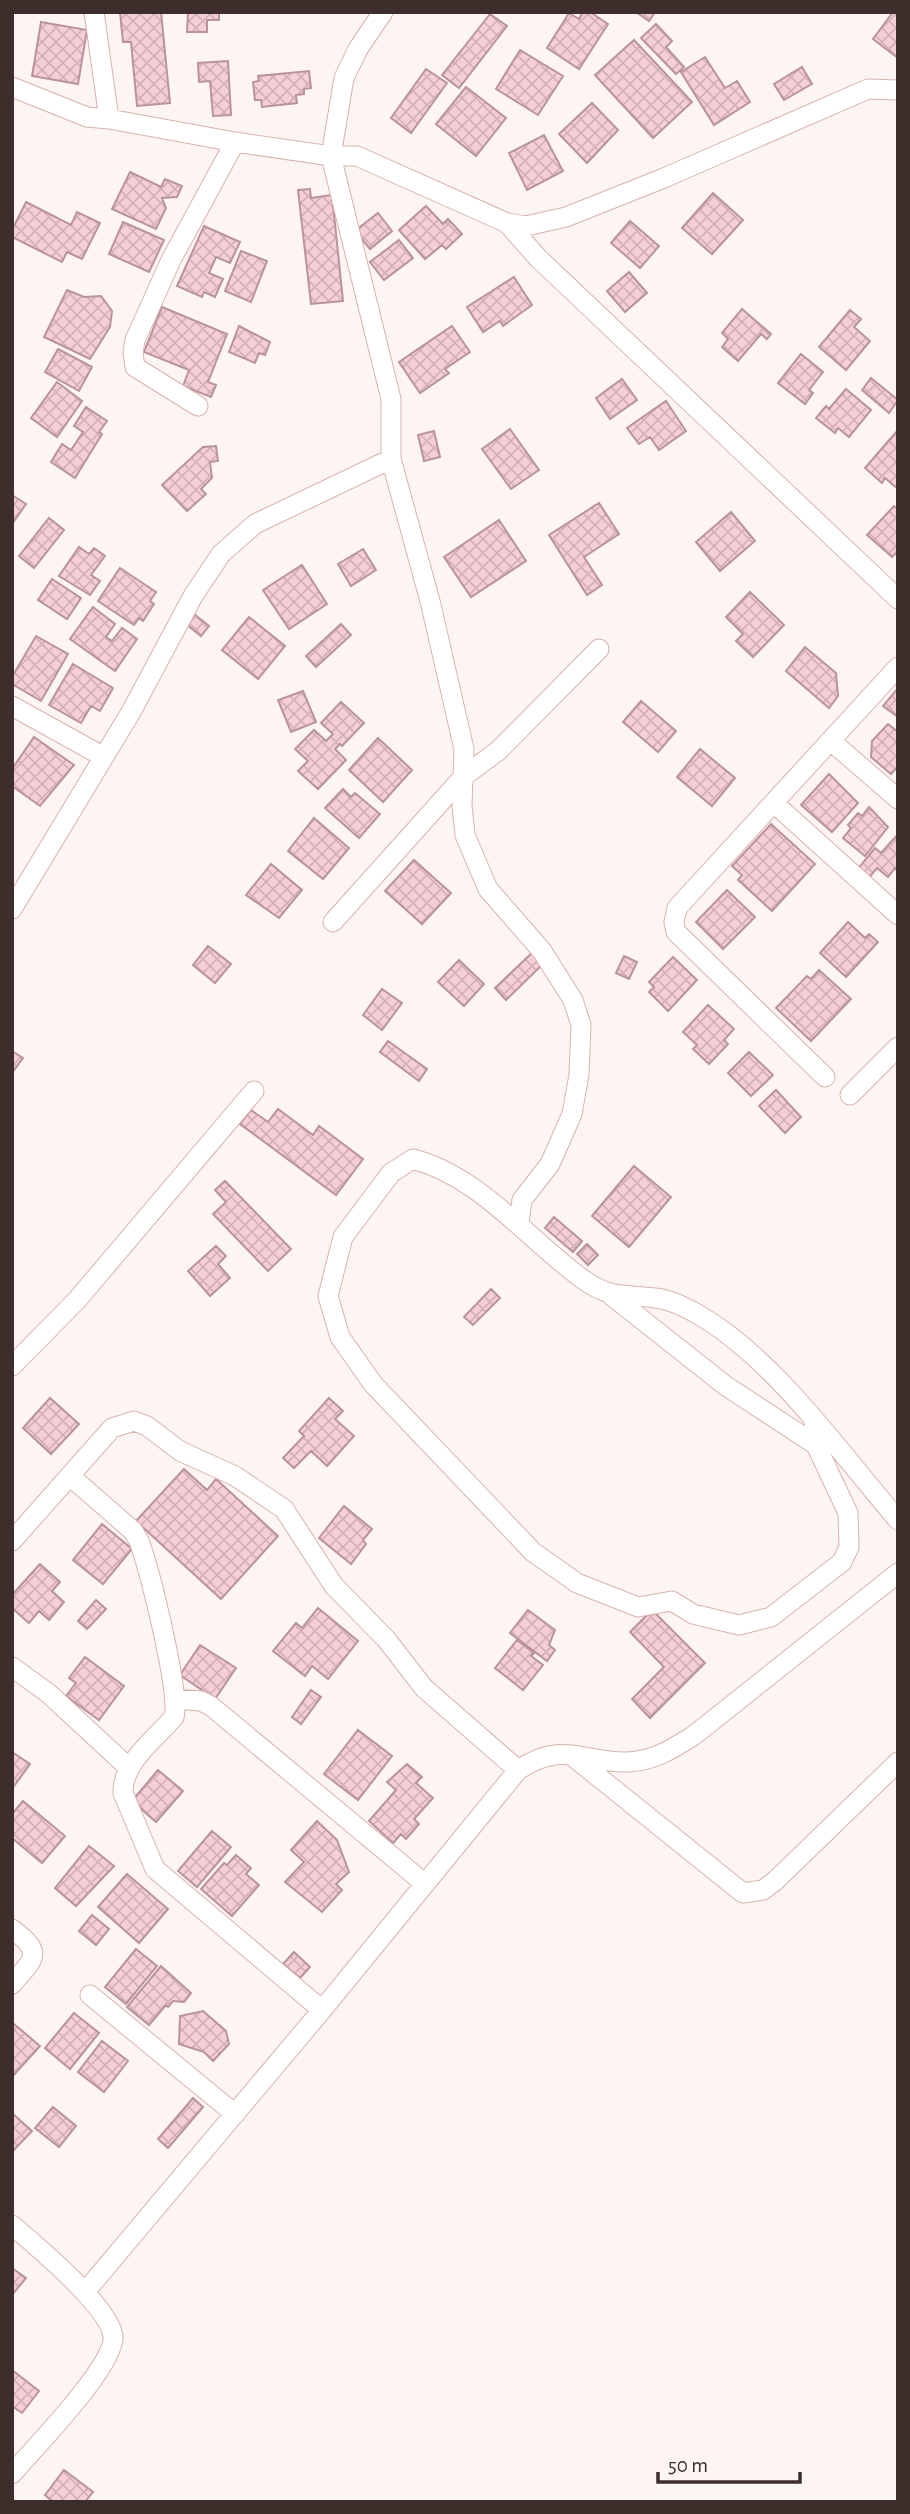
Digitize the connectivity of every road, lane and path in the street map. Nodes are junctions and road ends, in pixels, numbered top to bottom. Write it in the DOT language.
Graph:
graph roads {
  1 [pos="94,12"];
  2 [pos="383,12"];
  3 [pos="12,87"];
  4 [pos="898,90"];
  5 [pos="109,119"];
  6 [pos="235,142"];
  7 [pos="331,156"];
  8 [pos="507,223"];
  9 [pos="198,406"];
  10 [pos="391,459"];
  11 [pos="898,599"];
  12 [pos="600,649"];
  13 [pos="898,667"];
  14 [pos="12,706"];
  15 [pos="831,741"];
  16 [pos="104,757"];
  17 [pos="464,776"];
  18 [pos="898,799"];
  19 [pos="775,804"];
  20 [pos="12,909"];
  21 [pos="898,915"];
  22 [pos="333,922"];
  23 [pos="898,1047"];
  24 [pos="825,1077"];
  25 [pos="254,1091"];
  26 [pos="850,1095"];
  27 [pos="519,1223"];
  28 [pos="612,1296"];
  29 [pos="12,1366"];
  30 [pos="814,1422"];
  31 [pos="816,1445"];
  32 [pos="70,1476"];
  33 [pos="898,1520"];
  34 [pos="12,1541"];
  35 [pos="898,1573"];
  36 [pos="12,1667"];
  37 [pos="175,1699"];
  38 [pos="570,1755"];
  39 [pos="898,1762"];
  40 [pos="129,1768"];
  41 [pos="518,1770"];
  42 [pos="424,1883"];
  43 [pos="12,1929"];
  44 [pos="12,1984"];
  45 [pos="90,1995"];
  46 [pos="323,2010"];
  47 [pos="235,2114"];
  48 [pos="12,2225"];
  49 [pos="85,2292"];
  50 [pos="12,2474"];
  1 -- 5 [label="street"];
  2 -- 7 [label="street"];
  3 -- 5 [label="street"];
  4 -- 8 [label="street"];
  5 -- 6 [label="street"];
  6 -- 7 [label="street"];
  6 -- 9 [label="street"];
  7 -- 8 [label="street"];
  7 -- 10 [label="street"];
  8 -- 11 [label="street"];
  10 -- 16 [label="street"];
  10 -- 17 [label="street"];
  12 -- 17 [label="street"];
  13 -- 15 [label="street"];
  14 -- 16 [label="street"];
  15 -- 18 [label="street"];
  15 -- 19 [label="street"];
  16 -- 20 [label="street"];
  17 -- 22 [label="street"];
  17 -- 27 [label="street"];
  19 -- 21 [label="street"];
  19 -- 24 [label="street"];
  23 -- 26 [label="street"];
  25 -- 29 [label="street"];
  27 -- 28 [label="street"];
  27 -- 31 [label="street"];
  28 -- 30 [label="street"];
  28 -- 31 [label="street"];
  30 -- 31 [label="street"];
  30 -- 33 [label="street"];
  32 -- 34 [label="street"];
  32 -- 37 [label="street"];
  32 -- 41 [label="street"];
  35 -- 38 [label="street"];
  36 -- 40 [label="street"];
  37 -- 40 [label="street"];
  37 -- 42 [label="street"];
  38 -- 39 [label="street"];
  38 -- 41 [label="street"];
  40 -- 46 [label="street"];
  41 -- 42 [label="street"];
  42 -- 46 [label="street"];
  43 -- 44 [label="street"];
  45 -- 47 [label="street"];
  46 -- 47 [label="street"];
  47 -- 49 [label="street"];
  48 -- 49 [label="street"];
  49 -- 50 [label="street"];
}
